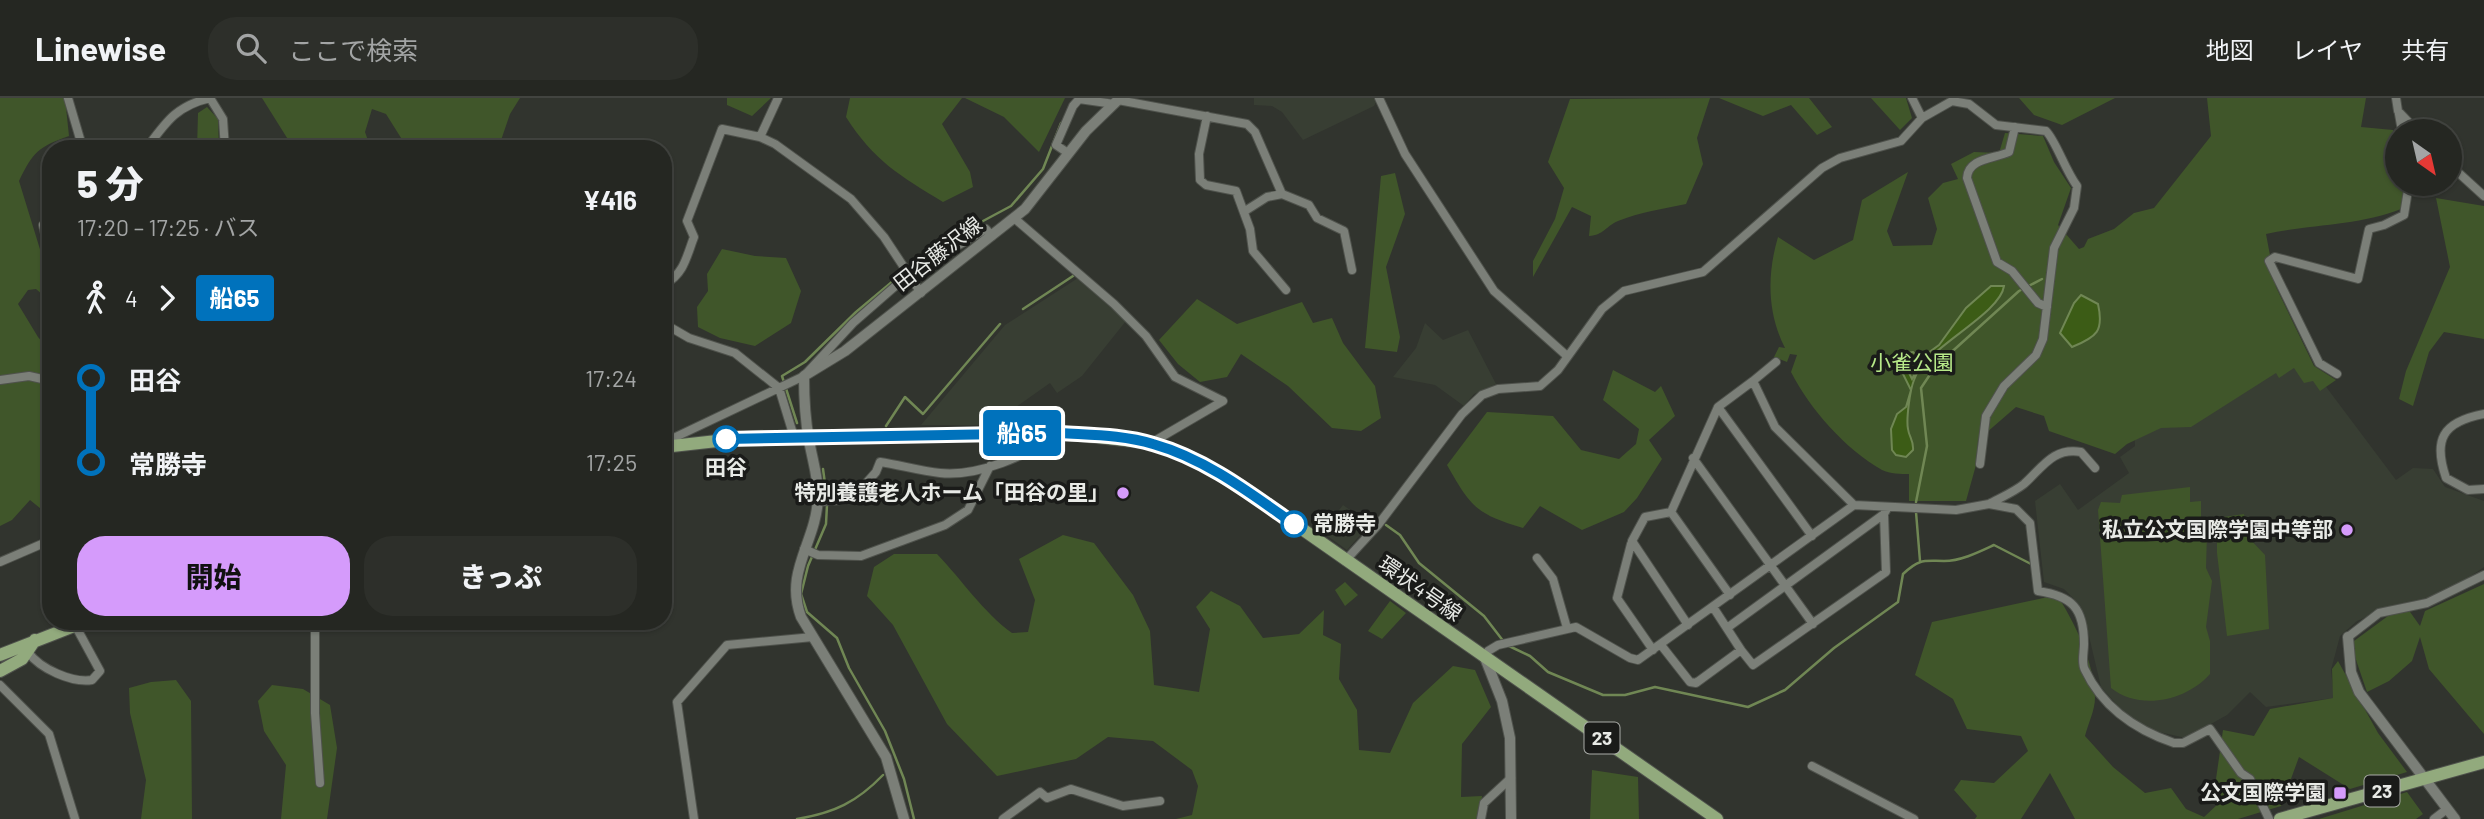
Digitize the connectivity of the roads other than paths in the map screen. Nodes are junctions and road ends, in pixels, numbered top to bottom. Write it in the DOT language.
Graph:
graph roads {
  1 [pos="68,98"];
  2 [pos="210,98"];
  3 [pos="778,98"];
  4 [pos="1379,98"];
  5 [pos="1912,98"];
  6 [pos="2396,98"];
  7 [pos="1080,99"];
  8 [pos="1117,101"];
  9 [pos="2398,111"];
  10 [pos="1207,116"];
  11 [pos="1922,118"];
  12 [pos="2400,119"];
  13 [pos="2406,119"];
  14 [pos="2015,127"];
  15 [pos="760,137"];
  16 [pos="80,140"];
  17 [pos="153,140"];
  18 [pos="224,140"];
  19 [pos="1068,153"];
  20 [pos="2462,176"];
  21 [pos="1282,194"];
  22 [pos="2407,196"];
  23 [pos="2484,196"];
  24 [pos="1245,211"];
  25 [pos="1014,218"];
  26 [pos="992,236"];
  27 [pos="1352,270"];
  28 [pos="906,272"];
  29 [pos="672,279"];
  30 [pos="1286,290"];
  31 [pos="921,293"];
  32 [pos="2047,307"];
  33 [pos="672,328"];
  34 [pos="1567,356"];
  35 [pos="1776,362"];
  36 [pos="2337,373"];
  37 [pos="804,376"];
  38 [pos="42,379"];
  39 [pos="0,380"];
  40 [pos="1753,381"];
  41 [pos="783,386"];
  42 [pos="1718,407"];
  43 [pos="2484,414"];
  44 [pos="1061,433"];
  45 [pos="794,437"];
  46 [pos="808,437"];
  47 [pos="672,441"];
  48 [pos="1151,443"];
  49 [pos="672,444"];
  50 [pos="1693,458"];
  51 [pos="1980,464"];
  52 [pos="990,466"];
  53 [pos="2095,468"];
  54 [pos="2484,489"];
  55 [pos="820,502"];
  56 [pos="1989,504"];
  57 [pos="1854,505"];
  58 [pos="1886,510"];
  59 [pos="1671,512"];
  60 [pos="1812,536"];
  61 [pos="42,544"];
  62 [pos="1631,544"];
  63 [pos="811,552"];
  64 [pos="1537,558"];
  65 [pos="1345,561"];
  66 [pos="0,562"];
  67 [pos="1771,565"];
  68 [pos="2484,575"];
  69 [pos="1785,586"];
  70 [pos="1730,595"];
  71 [pos="1713,607"];
  72 [pos="1813,624"];
  73 [pos="1688,625"];
  74 [pos="1567,628"];
  75 [pos="1727,628"];
  76 [pos="62,630"];
  77 [pos="84,630"];
  78 [pos="314,630"];
  79 [pos="813,637"];
  80 [pos="2347,637"];
  81 [pos="35,640"];
  82 [pos="1661,645"];
  83 [pos="1653,650"];
  84 [pos="1741,650"];
  85 [pos="3,651"];
  86 [pos="28,652"];
  87 [pos="1485,658"];
  88 [pos="0,671"];
  89 [pos="0,685"];
  90 [pos="2484,762"];
  91 [pos="1812,766"];
  92 [pos="1511,778"];
  93 [pos="2424,779"];
  94 [pos="320,783"];
  95 [pos="1160,801"];
  96 [pos="2447,809"];
  97 [pos="900,817"];
  98 [pos="75,819"];
  99 [pos="694,819"];
  100 [pos="1003,819"];
  101 [pos="1480,819"];
  102 [pos="1511,819"];
  103 [pos="1717,819"];
  104 [pos="1914,819"];
  105 [pos="2269,819"];
  106 [pos="2280,819"];
  107 [pos="2434,819"];
  108 [pos="2455,819"];
  1 -- 16 [label="street"];
  2 -- 17 [label="street"];
  2 -- 18 [label="street"];
  3 -- 15 [label="street"];
  4 -- 34 [label="street"];
  5 -- 11 [label="street"];
  6 -- 9 [label="street"];
  7 -- 8 [label="street"];
  7 -- 19 [label="street"];
  8 -- 10 [label="street"];
  8 -- 19 [label="street, 田谷藤沢線"];
  9 -- 12 [label="street"];
  9 -- 13 [label="street"];
  10 -- 21 [label="street"];
  10 -- 24 [label="street"];
  11 -- 14 [label="street"];
  11 -- 34 [label="street"];
  14 -- 32 [label="street"];
  14 -- 32 [label="street"];
  15 -- 28 [label="street"];
  15 -- 29 [label="street"];
  19 -- 25 [label="street, 田谷藤沢線"];
  20 -- 23 [label="street"];
  21 -- 24 [label="street"];
  21 -- 27 [label="street"];
  22 -- 36 [label="street"];
  24 -- 30 [label="street"];
  25 -- 26 [label="street, 田谷藤沢線"];
  25 -- 48 [label="street"];
  26 -- 28 [label="street"];
  26 -- 31 [label="street, 田谷藤沢線"];
  28 -- 31 [label="street"];
  28 -- 37 [label="street"];
  31 -- 37 [label="street, 田谷藤沢線"];
  32 -- 51 [label="street"];
  33 -- 41 [label="street"];
  34 -- 65 [label="street"];
  35 -- 40 [label="street"];
  37 -- 41 [label="street"];
  37 -- 46 [label="street"];
  38 -- 39 [label="street"];
  40 -- 42 [label="street"];
  40 -- 57 [label="street"];
  41 -- 45 [label="street"];
  41 -- 47 [label="street"];
  42 -- 50 [label="street"];
  42 -- 60 [label="street"];
  43 -- 54 [label="street"];
  44 -- 46 [label="main road, 環状4号線 / 23"];
  44 -- 48 [label="main road, 環状4号線 / 23"];
  44 -- 52 [label="street"];
  45 -- 46 [label="main road, 環状4号線 / 23"];
  45 -- 49 [label="main road, 環状4号線 / 23"];
  46 -- 55 [label="street"];
  48 -- 65 [label="main road, 環状4号線 / 23"];
  50 -- 59 [label="street"];
  50 -- 67 [label="street"];
  52 -- 55 [label="street"];
  52 -- 63 [label="street"];
  53 -- 56 [label="street"];
  55 -- 63 [label="street"];
  56 -- 58 [label="street"];
  56 -- 105 [label="street"];
  57 -- 58 [label="street"];
  57 -- 60 [label="street"];
  58 -- 69 [label="street"];
  58 -- 72 [label="street"];
  59 -- 62 [label="street"];
  59 -- 70 [label="street"];
  60 -- 67 [label="street"];
  61 -- 66 [label="street"];
  62 -- 73 [label="street"];
  62 -- 83 [label="street"];
  63 -- 79 [label="street"];
  64 -- 74 [label="street"];
  65 -- 87 [label="main road, 環状4号線 / 23"];
  67 -- 69 [label="street"];
  67 -- 70 [label="street"];
  68 -- 80 [label="street"];
  69 -- 72 [label="street"];
  69 -- 75 [label="street"];
  70 -- 71 [label="street"];
  71 -- 73 [label="street"];
  71 -- 75 [label="street"];
  72 -- 84 [label="street"];
  73 -- 82 [label="street"];
  74 -- 83 [label="street"];
  74 -- 87 [label="street"];
  75 -- 84 [label="street"];
  76 -- 81 [label="main road"];
  77 -- 86 [label="street"];
  78 -- 94 [label="street"];
  79 -- 97 [label="street"];
  79 -- 99 [label="street"];
  80 -- 93 [label="street"];
  81 -- 85 [label="main road"];
  81 -- 86 [label="main road"];
  82 -- 83 [label="street"];
  82 -- 84 [label="street"];
  86 -- 88 [label="main road"];
  87 -- 92 [label="street"];
  87 -- 103 [label="main road, 環状4号線 / 23"];
  89 -- 98 [label="street"];
  90 -- 93 [label="main road, 23"];
  91 -- 104 [label="street"];
  92 -- 101 [label="street"];
  92 -- 102 [label="street"];
  93 -- 96 [label="street"];
  93 -- 106 [label="main road, 23"];
  95 -- 100 [label="street"];
  96 -- 107 [label="street"];
  96 -- 108 [label="street"];
}
